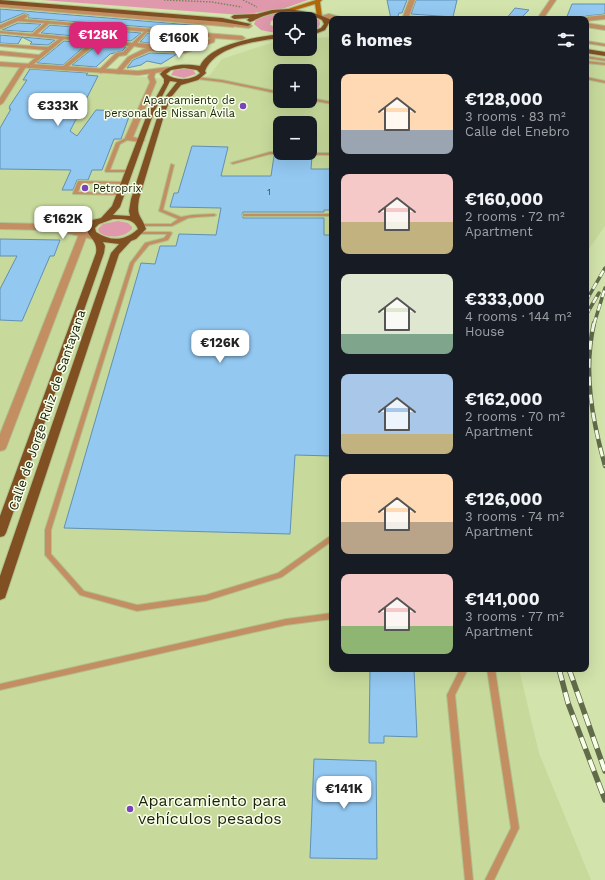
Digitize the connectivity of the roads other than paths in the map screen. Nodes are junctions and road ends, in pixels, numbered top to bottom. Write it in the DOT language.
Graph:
graph roads {
  1 [pos="18,0"];
  2 [pos="412,0"];
  3 [pos="553,0"];
  4 [pos="318,1"];
  5 [pos="0,2"];
  6 [pos="0,5"];
  7 [pos="285,11"];
  8 [pos="29,14"];
  9 [pos="256,16"];
  10 [pos="329,16"];
  11 [pos="407,16"];
  12 [pos="542,16"];
  13 [pos="605,17"];
  14 [pos="322,18"];
  15 [pos="589,19"];
  16 [pos="19,20"];
  17 [pos="329,21"];
  18 [pos="49,22"];
  19 [pos="233,25"];
  20 [pos="589,25"];
  21 [pos="0,27"];
  22 [pos="250,27"];
  23 [pos="605,28"];
  24 [pos="329,30"];
  25 [pos="146,31"];
  26 [pos="317,31"];
  27 [pos="0,32"];
  28 [pos="259,32"];
  29 [pos="317,32"];
  30 [pos="23,34"];
  31 [pos="33,35"];
  32 [pos="273,35"];
  33 [pos="211,36"];
  34 [pos="224,37"];
  35 [pos="273,37"];
  36 [pos="63,38"];
  37 [pos="242,38"];
  38 [pos="96,41"];
  39 [pos="589,42"];
  40 [pos="0,44"];
  41 [pos="134,44"];
  42 [pos="8,45"];
  43 [pos="605,45"];
  44 [pos="589,47"];
  45 [pos="155,48"];
  46 [pos="49,49"];
  47 [pos="605,50"];
  48 [pos="589,51"];
  49 [pos="0,53"];
  50 [pos="605,54"];
  51 [pos="39,57"];
  52 [pos="589,57"];
  53 [pos="605,60"];
  54 [pos="589,62"];
  55 [pos="0,64"];
  56 [pos="605,64"];
  57 [pos="26,66"];
  58 [pos="178,66"];
  59 [pos="64,68"];
  60 [pos="169,69"];
  61 [pos="100,70"];
  62 [pos="118,72"];
  63 [pos="202,72"];
  64 [pos="152,74"];
  65 [pos="166,78"];
  66 [pos="196,78"];
  67 [pos="589,79"];
  68 [pos="186,80"];
  69 [pos="222,81"];
  70 [pos="605,82"];
  71 [pos="273,91"];
  72 [pos="317,100"];
  73 [pos="329,102"];
  74 [pos="0,104"];
  75 [pos="129,138"];
  76 [pos="141,140"];
  77 [pos="273,152"];
  78 [pos="317,154"];
  79 [pos="329,154"];
  80 [pos="233,163"];
  81 [pos="172,165"];
  82 [pos="130,171"];
  83 [pos="126,183"];
  84 [pos="122,194"];
  85 [pos="214,215"];
  86 [pos="245,215"];
  87 [pos="329,215"];
  88 [pos="179,218"];
  89 [pos="101,220"];
  90 [pos="0,226"];
  91 [pos="139,226"];
  92 [pos="46,227"];
  93 [pos="90,234"];
  94 [pos="128,239"];
  95 [pos="0,448"];
  96 [pos="0,533"];
  97 [pos="329,540"];
  98 [pos="0,595"];
  99 [pos="329,616"];
  100 [pos="463,672"];
  101 [pos="491,672"];
  102 [pos="0,687"];
  103 [pos="469,880"];
  104 [pos="489,880"];
  1 -- 9 [label="highway"];
  2 -- 11 [label="street"];
  3 -- 12 [label="street"];
  4 -- 7 [label="main road"];
  4 -- 14 [label="main road"];
  5 -- 22 [label="highway"];
  6 -- 19 [label="street"];
  7 -- 9 [label="highway"];
  7 -- 14 [label="highway"];
  8 -- 16 [label="street"];
  9 -- 22 [label="highway"];
  10 -- 14 [label="street"];
  13 -- 15 [label="street"];
  14 -- 17 [label="highway"];
  14 -- 26 [label="highway"];
  16 -- 18 [label="street"];
  16 -- 21 [label="street"];
  18 -- 25 [label="street"];
  18 -- 31 [label="street"];
  19 -- 22 [label="street"];
  19 -- 34 [label="street"];
  20 -- 23 [label="street"];
  22 -- 37 [label="highway"];
  24 -- 29 [label="highway"];
  25 -- 33 [label="street"];
  25 -- 41 [label="street"];
  27 -- 30 [label="street"];
  28 -- 32 [label="highway"];
  30 -- 31 [label="street"];
  30 -- 42 [label="street"];
  31 -- 36 [label="street"];
  33 -- 34 [label="street"];
  33 -- 45 [label="street"];
  34 -- 37 [label="street"];
  35 -- 63 [label="highway"];
  36 -- 38 [label="street"];
  36 -- 46 [label="street"];
  37 -- 58 [label="highway"];
  38 -- 41 [label="street"];
  38 -- 59 [label="street"];
  39 -- 43 [label="lane"];
  40 -- 42 [label="street"];
  41 -- 45 [label="street"];
  41 -- 61 [label="street"];
  42 -- 46 [label="street"];
  44 -- 47 [label="highway"];
  45 -- 62 [label="street"];
  46 -- 51 [label="street"];
  48 -- 50 [label="highway"];
  49 -- 51 [label="street"];
  51 -- 57 [label="street"];
  52 -- 53 [label="lane"];
  54 -- 56 [label="lane"];
  55 -- 57 [label="street"];
  57 -- 59 [label="street"];
  57 -- 74 [label="street"];
  58 -- 60 [label="highway"];
  58 -- 63 [label="highway"];
  59 -- 61 [label="street"];
  60 -- 64 [label="street"];
  60 -- 65 [label="highway, Calle de Jorge Ruiz de Santayana"];
  61 -- 62 [label="street"];
  62 -- 64 [label="street"];
  63 -- 66 [label="highway"];
  63 -- 69 [label="lane"];
  64 -- 65 [label="street"];
  64 -- 75 [label="street"];
  65 -- 68 [label="highway"];
  65 -- 76 [label="highway, Calle de Jorge Ruiz de Santayana"];
  66 -- 68 [label="highway"];
  66 -- 69 [label="lane"];
  67 -- 70 [label="lane"];
  68 -- 91 [label="highway"];
  69 -- 71 [label="lane"];
  72 -- 73 [label="lane"];
  75 -- 76 [label="street"];
  75 -- 82 [label="lane"];
  76 -- 82 [label="highway, Calle de Jorge Ruiz de Santayana"];
  77 -- 80 [label="lane"];
  78 -- 79 [label="lane"];
  81 -- 88 [label="lane"];
  82 -- 83 [label="highway, Calle de Jorge Ruiz de Santayana"];
  83 -- 84 [label="highway, Calle de Jorge Ruiz de Santayana"];
  83 -- 84 [label="lane"];
  84 -- 89 [label="highway, Calle de Jorge Ruiz de Santayana"];
  85 -- 88 [label="lane"];
  86 -- 87 [label="lane"];
  88 -- 91 [label="lane"];
  89 -- 91 [label="highway"];
  89 -- 92 [label="street"];
  89 -- 93 [label="highway, Calle de Jorge Ruiz de Santayana"];
  90 -- 92 [label="street"];
  91 -- 94 [label="highway, Calle de Jorge Ruiz de Santayana"];
  91 -- 97 [label="lane"];
  92 -- 93 [label="street"];
  93 -- 94 [label="highway, Calle de Jorge Ruiz de Santayana"];
  93 -- 95 [label="street, Calle de Jorge Ruiz de Santayana"];
  93 -- 96 [label="highway, Calle de Jorge Ruiz de Santayana"];
  94 -- 98 [label="highway, Calle de Jorge Ruiz de Santayana"];
  99 -- 102 [label="lane"];
  100 -- 103 [label="lane"];
  101 -- 104 [label="lane"];
}
